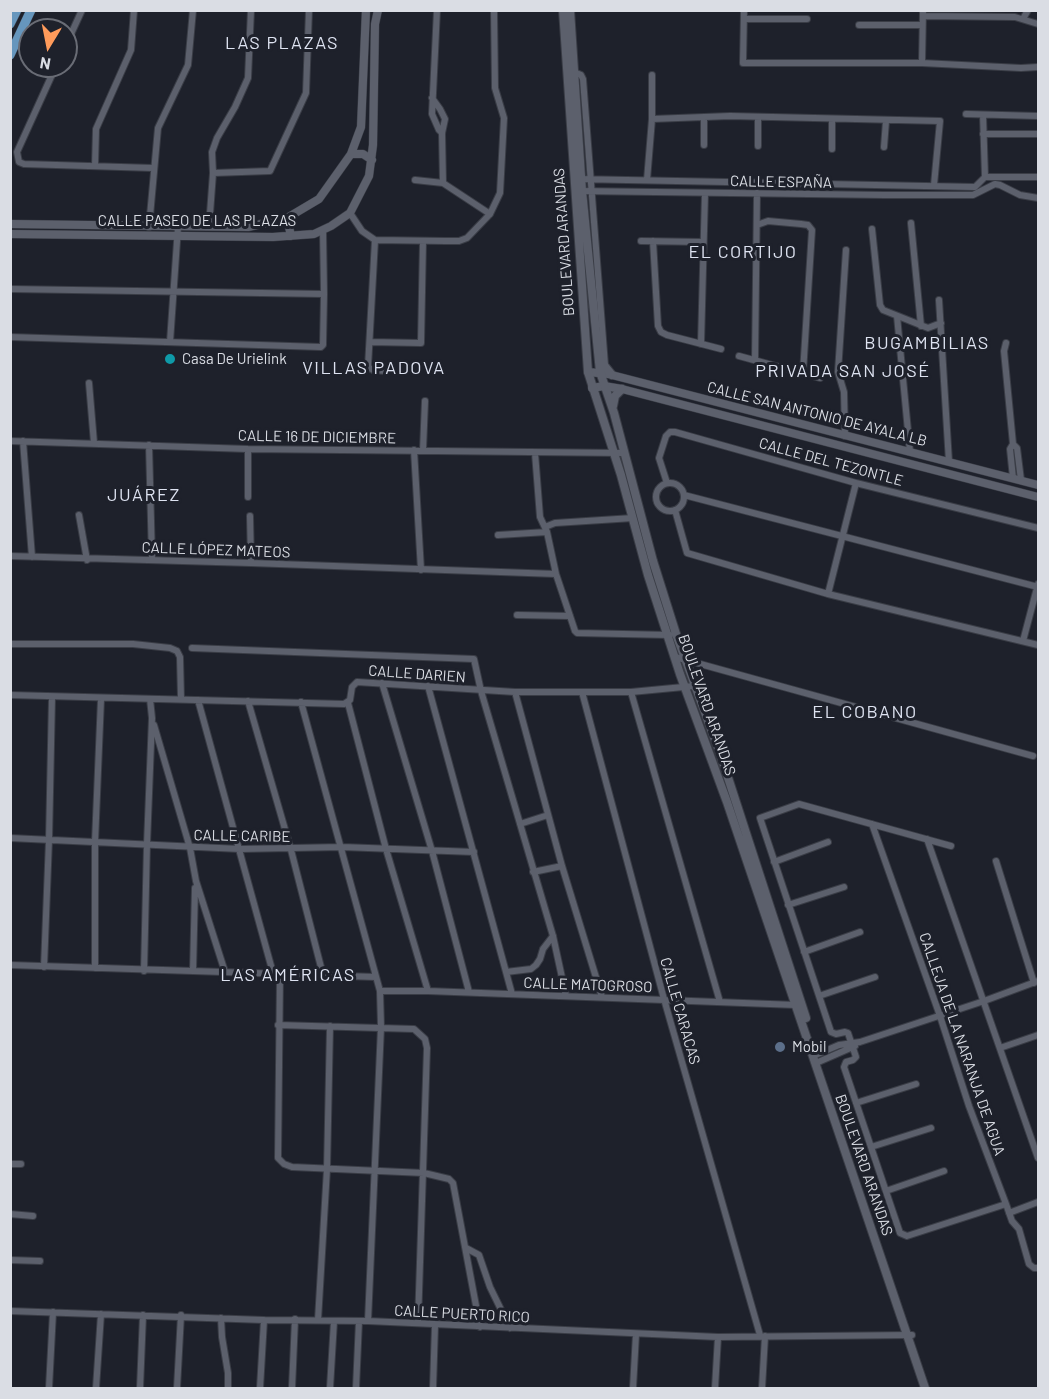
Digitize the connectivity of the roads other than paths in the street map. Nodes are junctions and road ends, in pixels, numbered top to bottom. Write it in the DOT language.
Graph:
graph roads {
  1 [pos="17,10"];
  2 [pos="32,10"];
  3 [pos="134,10"];
  4 [pos="193,10"];
  5 [pos="251,10"];
  6 [pos="309,10"];
  7 [pos="366,10"];
  8 [pos="378,10"];
  9 [pos="437,10"];
  10 [pos="494,10"];
  11 [pos="563,10"];
  12 [pos="570,10"];
  13 [pos="744,10"];
  14 [pos="1028,10"];
  15 [pos="923,13"];
  16 [pos="744,19"];
  17 [pos="807,19"];
  18 [pos="1023,19"];
  19 [pos="10,24"];
  20 [pos="1038,24"];
  21 [pos="859,25"];
  22 [pos="922,25"];
  23 [pos="10,55"];
  24 [pos="922,63"];
  25 [pos="1038,67"];
  26 [pos="652,75"];
  27 [pos="51,78"];
  28 [pos="432,98"];
  29 [pos="966,114"];
  30 [pos="983,115"];
  31 [pos="1038,116"];
  32 [pos="704,117"];
  33 [pos="758,117"];
  34 [pos="652,118"];
  35 [pos="832,119"];
  36 [pos="886,121"];
  37 [pos="442,133"];
  38 [pos="983,134"];
  39 [pos="1038,134"];
  40 [pos="704,145"];
  41 [pos="758,146"];
  42 [pos="884,147"];
  43 [pos="832,149"];
  44 [pos="351,154"];
  45 [pos="372,160"];
  46 [pos="95,166"];
  47 [pos="153,168"];
  48 [pos="213,173"];
  49 [pos="985,177"];
  50 [pos="1038,177"];
  51 [pos="581,179"];
  52 [pos="415,180"];
  53 [pos="647,180"];
  54 [pos="676,180"];
  55 [pos="1000,181"];
  56 [pos="443,183"];
  57 [pos="819,185"];
  58 [pos="934,185"];
  59 [pos="582,191"];
  60 [pos="676,192"];
  61 [pos="705,193"];
  62 [pos="757,193"];
  63 [pos="819,195"];
  64 [pos="1038,198"];
  65 [pos="350,213"];
  66 [pos="490,214"];
  67 [pos="287,218"];
  68 [pos="911,223"];
  69 [pos="10,224"];
  70 [pos="757,225"];
  71 [pos="149,227"];
  72 [pos="209,227"];
  73 [pos="872,229"];
  74 [pos="178,231"];
  75 [pos="323,231"];
  76 [pos="10,234"];
  77 [pos="291,236"];
  78 [pos="375,240"];
  79 [pos="423,241"];
  80 [pos="641,241"];
  81 [pos="653,241"];
  82 [pos="704,242"];
  83 [pos="846,250"];
  84 [pos="10,289"];
  85 [pos="174,293"];
  86 [pos="324,294"];
  87 [pos="939,300"];
  88 [pos="600,312"];
  89 [pos="897,316"];
  90 [pos="594,323"];
  91 [pos="941,323"];
  92 [pos="921,326"];
  93 [pos="10,337"];
  94 [pos="170,342"];
  95 [pos="370,342"];
  96 [pos="1006,343"];
  97 [pos="701,344"];
  98 [pos="721,349"];
  99 [pos="739,356"];
  100 [pos="755,360"];
  101 [pos="602,369"];
  102 [pos="386,371"];
  103 [pos="588,372"];
  104 [pos="803,373"];
  105 [pos="612,375"];
  106 [pos="820,378"];
  107 [pos="89,383"];
  108 [pos="604,387"];
  109 [pos="592,388"];
  110 [pos="622,389"];
  111 [pos="425,401"];
  112 [pos="614,413"];
  113 [pos="819,429"];
  114 [pos="845,436"];
  115 [pos="816,439"];
  116 [pos="10,441"];
  117 [pos="23,441"];
  118 [pos="94,443"];
  119 [pos="148,445"];
  120 [pos="882,445"];
  121 [pos="248,449"];
  122 [pos="414,450"];
  123 [pos="423,450"];
  124 [pos="910,452"];
  125 [pos="535,453"];
  126 [pos="614,453"];
  127 [pos="624,453"];
  128 [pos="878,456"];
  129 [pos="949,462"];
  130 [pos="1017,479"];
  131 [pos="667,483"];
  132 [pos="856,483"];
  133 [pos="1038,484"];
  134 [pos="684,495"];
  135 [pos="248,497"];
  136 [pos="1036,497"];
  137 [pos="675,510"];
  138 [pos="79,515"];
  139 [pos="250,516"];
  140 [pos="633,518"];
  141 [pos="1038,528"];
  142 [pos="546,530"];
  143 [pos="498,535"];
  144 [pos="842,537"];
  145 [pos="10,556"];
  146 [pos="32,557"];
  147 [pos="152,559"];
  148 [pos="87,560"];
  149 [pos="252,562"];
  150 [pos="421,570"];
  151 [pos="556,574"];
  152 [pos="1038,586"];
  153 [pos="828,594"];
  154 [pos="517,615"];
  155 [pos="570,616"];
  156 [pos="672,635"];
  157 [pos="1023,642"];
  158 [pos="10,644"];
  159 [pos="1038,645"];
  160 [pos="192,648"];
  161 [pos="680,658"];
  162 [pos="382,683"];
  163 [pos="428,686"];
  164 [pos="690,687"];
  165 [pos="481,691"];
  166 [pos="515,692"];
  167 [pos="582,692"];
  168 [pos="631,692"];
  169 [pos="10,695"];
  170 [pos="52,697"];
  171 [pos="101,699"];
  172 [pos="150,699"];
  173 [pos="181,699"];
  174 [pos="198,700"];
  175 [pos="248,701"];
  176 [pos="301,702"];
  177 [pos="348,703"];
  178 [pos="152,718"];
  179 [pos="721,756"];
  180 [pos="1033,756"];
  181 [pos="713,763"];
  182 [pos="548,815"];
  183 [pos="520,824"];
  184 [pos="872,824"];
  185 [pos="10,838"];
  186 [pos="927,839"];
  187 [pos="49,840"];
  188 [pos="95,842"];
  189 [pos="828,842"];
  190 [pos="147,844"];
  191 [pos="951,846"];
  192 [pos="342,847"];
  193 [pos="190,848"];
  194 [pos="240,849"];
  195 [pos="386,849"];
  196 [pos="291,850"];
  197 [pos="432,851"];
  198 [pos="474,852"];
  199 [pos="996,861"];
  200 [pos="774,862"];
  201 [pos="562,866"];
  202 [pos="534,872"];
  203 [pos="196,881"];
  204 [pos="844,887"];
  205 [pos="788,905"];
  206 [pos="860,932"];
  207 [pos="553,936"];
  208 [pos="804,952"];
  209 [pos="10,965"];
  210 [pos="44,967"];
  211 [pos="95,968"];
  212 [pos="144,971"];
  213 [pos="192,971"];
  214 [pos="225,972"];
  215 [pos="506,972"];
  216 [pos="276,973"];
  217 [pos="323,975"];
  218 [pos="376,977"];
  219 [pos="875,977"];
  220 [pos="1036,982"];
  221 [pos="380,991"];
  222 [pos="428,991"];
  223 [pos="469,992"];
  224 [pos="512,994"];
  225 [pos="566,996"];
  226 [pos="819,996"];
  227 [pos="602,997"];
  228 [pos="664,999"];
  229 [pos="984,1001"];
  230 [pos="720,1002"];
  231 [pos="796,1005"];
  232 [pos="940,1016"];
  233 [pos="278,1025"];
  234 [pos="330,1026"];
  235 [pos="381,1027"];
  236 [pos="1038,1035"];
  237 [pos="852,1045"];
  238 [pos="1000,1048"];
  239 [pos="817,1059"];
  240 [pos="916,1084"];
  241 [pos="856,1103"];
  242 [pos="931,1128"];
  243 [pos="871,1147"];
  244 [pos="1038,1158"];
  245 [pos="10,1164"];
  246 [pos="21,1164"];
  247 [pos="327,1169"];
  248 [pos="376,1170"];
  249 [pos="945,1172"];
  250 [pos="424,1173"];
  251 [pos="886,1191"];
  252 [pos="1038,1202"];
  253 [pos="1006,1204"];
  254 [pos="1009,1213"];
  255 [pos="10,1214"];
  256 [pos="33,1216"];
  257 [pos="466,1248"];
  258 [pos="10,1260"];
  259 [pos="40,1261"];
  260 [pos="1036,1268"];
  261 [pos="10,1311"];
  262 [pos="53,1312"];
  263 [pos="101,1314"];
  264 [pos="143,1315"];
  265 [pos="181,1315"];
  266 [pos="221,1318"];
  267 [pos="296,1319"];
  268 [pos="264,1320"];
  269 [pos="318,1320"];
  270 [pos="360,1321"];
  271 [pos="369,1321"];
  272 [pos="334,1322"];
  273 [pos="418,1323"];
  274 [pos="435,1325"];
  275 [pos="480,1327"];
  276 [pos="510,1328"];
  277 [pos="636,1334"];
  278 [pos="909,1334"];
  279 [pos="763,1336"];
  280 [pos="718,1337"];
  281 [pos="49,1389"];
  282 [pos="96,1389"];
  283 [pos="140,1389"];
  284 [pos="177,1389"];
  285 [pos="228,1389"];
  286 [pos="260,1389"];
  287 [pos="292,1389"];
  288 [pos="330,1389"];
  289 [pos="356,1389"];
  290 [pos="433,1389"];
  291 [pos="633,1389"];
  292 [pos="715,1389"];
  293 [pos="762,1389"];
  294 [pos="925,1389"];
  295 [pos="930,1389"];
  1 -- 19 [label="main road"];
  2 -- 23 [label="main road"];
  3 -- 46 [label="street"];
  4 -- 47 [label="street"];
  5 -- 48 [label="street"];
  6 -- 48 [label="street"];
  7 -- 44 [label="street, CALLE PASEO DE LAS PLAZAS"];
  8 -- 45 [label="street, CALLE PASEO DE LAS PLAZAS"];
  9 -- 28 [label="street"];
  10 -- 66 [label="street"];
  11 -- 51 [label="main road, BOULEVARD ARANDAS"];
  12 -- 51 [label="main road, BOULEVARD ARANDAS"];
  13 -- 16 [label="street"];
  14 -- 18 [label="street"];
  15 -- 18 [label="street"];
  15 -- 22 [label="street"];
  16 -- 17 [label="street"];
  16 -- 24 [label="street"];
  18 -- 20 [label="street"];
  21 -- 22 [label="street"];
  22 -- 24 [label="street"];
  24 -- 25 [label="street"];
  26 -- 34 [label="street"];
  27 -- 46 [label="street"];
  28 -- 37 [label="street"];
  28 -- 37 [label="street"];
  29 -- 30 [label="street"];
  30 -- 31 [label="street"];
  30 -- 38 [label="street"];
  32 -- 33 [label="street"];
  32 -- 34 [label="street"];
  32 -- 40 [label="street"];
  33 -- 35 [label="street"];
  33 -- 41 [label="street"];
  34 -- 53 [label="street"];
  35 -- 36 [label="street"];
  35 -- 43 [label="street"];
  36 -- 42 [label="street"];
  36 -- 58 [label="street"];
  37 -- 56 [label="street"];
  38 -- 39 [label="street"];
  38 -- 49 [label="street"];
  44 -- 45 [label="street"];
  44 -- 67 [label="street, CALLE PASEO DE LAS PLAZAS"];
  45 -- 65 [label="street, CALLE PASEO DE LAS PLAZAS"];
  46 -- 47 [label="street"];
  47 -- 71 [label="street"];
  48 -- 72 [label="street"];
  49 -- 55 [label="street"];
  49 -- 58 [label="street, CALLE ESPAÑA"];
  50 -- 55 [label="street"];
  51 -- 53 [label="street, CALLE ESPAÑA"];
  51 -- 59 [label="main road, BOULEVARD ARANDAS"];
  52 -- 56 [label="street"];
  53 -- 54 [label="street, CALLE ESPAÑA"];
  54 -- 57 [label="street, CALLE ESPAÑA"];
  54 -- 60 [label="street"];
  55 -- 63 [label="street, CALLE ESPAÑA"];
  55 -- 64 [label="street"];
  56 -- 66 [label="street"];
  57 -- 58 [label="street, CALLE ESPAÑA"];
  57 -- 63 [label="street"];
  59 -- 60 [label="street, CALLE ESPAÑA"];
  59 -- 88 [label="street"];
  59 -- 90 [label="main road, BOULEVARD ARANDAS"];
  59 -- 103 [label="main road, BOULEVARD ARANDAS"];
  60 -- 61 [label="street, CALLE ESPAÑA"];
  61 -- 62 [label="street, CALLE ESPAÑA"];
  61 -- 82 [label="street"];
  62 -- 63 [label="street, CALLE ESPAÑA"];
  62 -- 70 [label="street"];
  65 -- 75 [label="street, CALLE PASEO DE LAS PLAZAS"];
  65 -- 78 [label="street"];
  66 -- 79 [label="street"];
  67 -- 72 [label="street, CALLE PASEO DE LAS PLAZAS"];
  67 -- 77 [label="street"];
  68 -- 92 [label="street"];
  69 -- 71 [label="street, CALLE PASEO DE LAS PLAZAS"];
  70 -- 100 [label="street"];
  70 -- 104 [label="street"];
  71 -- 74 [label="street, CALLE PASEO DE LAS PLAZAS"];
  72 -- 74 [label="street, CALLE PASEO DE LAS PLAZAS"];
  73 -- 89 [label="street"];
  74 -- 76 [label="street, CALLE PASEO DE LAS PLAZAS"];
  74 -- 77 [label="street, CALLE PASEO DE LAS PLAZAS"];
  74 -- 85 [label="street"];
  75 -- 77 [label="street, CALLE PASEO DE LAS PLAZAS"];
  75 -- 86 [label="street"];
  78 -- 79 [label="street"];
  78 -- 95 [label="street"];
  79 -- 95 [label="street"];
  80 -- 81 [label="street"];
  81 -- 82 [label="street"];
  81 -- 97 [label="street"];
  82 -- 97 [label="street"];
  83 -- 114 [label="street"];
  84 -- 85 [label="street"];
  85 -- 86 [label="street"];
  85 -- 94 [label="street"];
  86 -- 94 [label="street"];
  87 -- 91 [label="street"];
  88 -- 90 [label="main road"];
  88 -- 101 [label="street"];
  89 -- 92 [label="street"];
  89 -- 124 [label="street"];
  90 -- 101 [label="main road, BOULEVARD ARANDAS"];
  91 -- 92 [label="street"];
  91 -- 129 [label="street"];
  93 -- 94 [label="street"];
  95 -- 102 [label="street"];
  96 -- 130 [label="street"];
  97 -- 98 [label="street"];
  99 -- 100 [label="street"];
  100 -- 104 [label="street"];
  101 -- 103 [label="street"];
  101 -- 105 [label="main road"];
  101 -- 108 [label="main road, BOULEVARD ARANDAS"];
  103 -- 109 [label="main road, BOULEVARD ARANDAS"];
  104 -- 106 [label="street"];
  105 -- 113 [label="street, CALLE SAN ANTONIO DE AYALA LB"];
  107 -- 118 [label="street"];
  108 -- 109 [label="street"];
  108 -- 110 [label="street"];
  108 -- 112 [label="main road, BOULEVARD ARANDAS"];
  109 -- 126 [label="main road, BOULEVARD ARANDAS"];
  110 -- 112 [label="main road"];
  110 -- 115 [label="street"];
  111 -- 123 [label="street"];
  112 -- 127 [label="main road, BOULEVARD ARANDAS"];
  113 -- 114 [label="street, CALLE SAN ANTONIO DE AYALA LB"];
  113 -- 115 [label="street"];
  114 -- 120 [label="street, CALLE SAN ANTONIO DE AYALA LB"];
  115 -- 128 [label="street"];
  116 -- 117 [label="street, CALLE 16 DE DICIEMBRE"];
  117 -- 118 [label="street, CALLE 16 DE DICIEMBRE"];
  117 -- 146 [label="street"];
  118 -- 119 [label="street, CALLE 16 DE DICIEMBRE"];
  119 -- 121 [label="street, CALLE 16 DE DICIEMBRE"];
  119 -- 147 [label="street"];
  120 -- 124 [label="street, CALLE SAN ANTONIO DE AYALA LB"];
  120 -- 128 [label="street"];
  121 -- 122 [label="street, CALLE 16 DE DICIEMBRE"];
  121 -- 135 [label="street"];
  122 -- 123 [label="street, CALLE 16 DE DICIEMBRE"];
  122 -- 150 [label="street"];
  123 -- 125 [label="street, CALLE 16 DE DICIEMBRE"];
  124 -- 129 [label="street, CALLE SAN ANTONIO DE AYALA LB"];
  125 -- 126 [label="street, CALLE 16 DE DICIEMBRE"];
  125 -- 142 [label="street"];
  126 -- 127 [label="street, CALLE 16 DE DICIEMBRE"];
  126 -- 140 [label="main road, BOULEVARD ARANDAS"];
  127 -- 156 [label="main road, BOULEVARD ARANDAS"];
  128 -- 136 [label="street"];
  129 -- 130 [label="street, CALLE SAN ANTONIO DE AYALA LB"];
  130 -- 133 [label="street, CALLE SAN ANTONIO DE AYALA LB"];
  131 -- 132 [label="street, CALLE DEL TEZONTLE"];
  131 -- 134 [label="street"];
  131 -- 137 [label="street"];
  132 -- 141 [label="street, CALLE DEL TEZONTLE"];
  132 -- 144 [label="street"];
  133 -- 136 [label="street"];
  134 -- 137 [label="street"];
  134 -- 144 [label="street"];
  137 -- 153 [label="street"];
  138 -- 148 [label="street"];
  139 -- 149 [label="street"];
  140 -- 142 [label="street"];
  140 -- 156 [label="main road, BOULEVARD ARANDAS"];
  142 -- 143 [label="street"];
  142 -- 151 [label="street"];
  144 -- 152 [label="street"];
  144 -- 153 [label="street"];
  145 -- 146 [label="street, CALLE LÓPEZ MATEOS"];
  146 -- 148 [label="street, CALLE LÓPEZ MATEOS"];
  147 -- 148 [label="street, CALLE LÓPEZ MATEOS"];
  147 -- 149 [label="street, CALLE LÓPEZ MATEOS"];
  149 -- 150 [label="street, CALLE LÓPEZ MATEOS"];
  150 -- 151 [label="street, CALLE LÓPEZ MATEOS"];
  151 -- 155 [label="street"];
  152 -- 157 [label="street"];
  153 -- 157 [label="street"];
  154 -- 155 [label="street"];
  155 -- 156 [label="street"];
  156 -- 161 [label="main road, BOULEVARD ARANDAS"];
  157 -- 159 [label="street"];
  158 -- 173 [label="street"];
  160 -- 165 [label="street"];
  161 -- 164 [label="main road, BOULEVARD ARANDAS"];
  161 -- 180 [label="street"];
  162 -- 163 [label="street, CALLE DARIEN"];
  162 -- 177 [label="street, CALLE DARIEN"];
  162 -- 197 [label="street"];
  163 -- 165 [label="street, CALLE DARIEN"];
  163 -- 198 [label="street"];
  164 -- 168 [label="street, CALLE DARIEN"];
  164 -- 179 [label="main road, BOULEVARD ARANDAS"];
  164 -- 181 [label="main road, BOULEVARD ARANDAS"];
  165 -- 166 [label="street, CALLE DARIEN"];
  165 -- 183 [label="street"];
  166 -- 167 [label="street, CALLE DARIEN"];
  166 -- 182 [label="street"];
  167 -- 168 [label="street, CALLE DARIEN"];
  167 -- 228 [label="street, CALLE CARACAS"];
  168 -- 230 [label="street"];
  169 -- 170 [label="street"];
  170 -- 171 [label="street"];
  170 -- 187 [label="street"];
  171 -- 172 [label="street"];
  171 -- 188 [label="street"];
  172 -- 173 [label="street"];
  172 -- 178 [label="street"];
  173 -- 174 [label="street"];
  174 -- 175 [label="street"];
  174 -- 194 [label="street"];
  175 -- 176 [label="street"];
  175 -- 196 [label="street"];
  176 -- 177 [label="street"];
  176 -- 192 [label="street"];
  177 -- 195 [label="street"];
  178 -- 190 [label="street"];
  178 -- 193 [label="street"];
  179 -- 181 [label="street"];
  179 -- 239 [label="main road, BOULEVARD ARANDAS"];
  181 -- 231 [label="main road, BOULEVARD ARANDAS"];
  182 -- 183 [label="street"];
  182 -- 201 [label="street"];
  183 -- 202 [label="street"];
  184 -- 186 [label="street"];
  184 -- 200 [label="street"];
  184 -- 232 [label="street, CALLEJA DE LA NARANJA DE AGUA"];
  185 -- 187 [label="street, CALLE CARIBE"];
  186 -- 191 [label="street"];
  186 -- 229 [label="street"];
  187 -- 188 [label="street, CALLE CARIBE"];
  187 -- 210 [label="street"];
  188 -- 190 [label="street, CALLE CARIBE"];
  188 -- 211 [label="street"];
  189 -- 200 [label="street"];
  190 -- 193 [label="street, CALLE CARIBE"];
  190 -- 212 [label="street"];
  192 -- 195 [label="street, CALLE CARIBE"];
  192 -- 196 [label="street, CALLE CARIBE"];
  192 -- 218 [label="street"];
  193 -- 194 [label="street, CALLE CARIBE"];
  193 -- 203 [label="street"];
  194 -- 196 [label="street, CALLE CARIBE"];
  194 -- 216 [label="street"];
  195 -- 197 [label="street, CALLE CARIBE"];
  195 -- 222 [label="street"];
  196 -- 217 [label="street"];
  197 -- 198 [label="street, CALLE CARIBE"];
  197 -- 223 [label="street"];
  198 -- 215 [label="street"];
  199 -- 220 [label="street"];
  200 -- 205 [label="street"];
  201 -- 202 [label="street"];
  201 -- 227 [label="street"];
  202 -- 207 [label="street"];
  203 -- 213 [label="street"];
  203 -- 214 [label="street"];
  204 -- 205 [label="street"];
  205 -- 208 [label="street"];
  206 -- 208 [label="street"];
  207 -- 215 [label="street"];
  207 -- 225 [label="street"];
  208 -- 226 [label="street"];
  209 -- 210 [label="street"];
  210 -- 211 [label="street"];
  211 -- 212 [label="street"];
  212 -- 213 [label="street"];
  213 -- 214 [label="street"];
  214 -- 216 [label="street"];
  215 -- 224 [label="street"];
  216 -- 217 [label="street"];
  216 -- 233 [label="street"];
  217 -- 218 [label="street"];
  218 -- 221 [label="street"];
  219 -- 226 [label="street"];
  220 -- 229 [label="street"];
  221 -- 222 [label="street, CALLE MATOGROSO"];
  221 -- 235 [label="street"];
  222 -- 223 [label="street, CALLE MATOGROSO"];
  223 -- 224 [label="street, CALLE MATOGROSO"];
  224 -- 225 [label="street, CALLE MATOGROSO"];
  225 -- 227 [label="street, CALLE MATOGROSO"];
  226 -- 237 [label="street"];
  227 -- 228 [label="street, CALLE MATOGROSO"];
  228 -- 230 [label="street, CALLE MATOGROSO"];
  228 -- 279 [label="street, CALLE CARACAS"];
  229 -- 232 [label="street"];
  229 -- 238 [label="street"];
  230 -- 231 [label="street, CALLE MATOGROSO"];
  231 -- 239 [label="main road, BOULEVARD ARANDAS"];
  232 -- 237 [label="street"];
  232 -- 253 [label="street, CALLEJA DE LA NARANJA DE AGUA"];
  233 -- 234 [label="street"];
  233 -- 247 [label="street"];
  234 -- 235 [label="street"];
  234 -- 247 [label="street"];
  235 -- 248 [label="street"];
  235 -- 250 [label="street"];
  236 -- 238 [label="street"];
  237 -- 239 [label="street"];
  237 -- 241 [label="street"];
  238 -- 244 [label="street"];
  239 -- 278 [label="main road, BOULEVARD ARANDAS"];
  240 -- 241 [label="street"];
  241 -- 243 [label="street"];
  242 -- 243 [label="street"];
  243 -- 251 [label="street"];
  245 -- 246 [label="street"];
  247 -- 248 [label="street"];
  247 -- 269 [label="street"];
  248 -- 250 [label="street"];
  248 -- 271 [label="street"];
  249 -- 251 [label="street"];
  250 -- 257 [label="street"];
  250 -- 273 [label="street"];
  251 -- 253 [label="street"];
  252 -- 254 [label="street"];
  253 -- 254 [label="street, CALLEJA DE LA NARANJA DE AGUA"];
  254 -- 260 [label="street, CALLEJA DE LA NARANJA DE AGUA"];
  255 -- 256 [label="street"];
  257 -- 275 [label="street"];
  257 -- 276 [label="street"];
  258 -- 259 [label="street"];
  261 -- 262 [label="street, CALLE PUERTO RICO"];
  262 -- 263 [label="street, CALLE PUERTO RICO"];
  262 -- 281 [label="street"];
  263 -- 264 [label="street, CALLE PUERTO RICO"];
  263 -- 282 [label="street"];
  264 -- 265 [label="street, CALLE PUERTO RICO"];
  264 -- 283 [label="street"];
  265 -- 266 [label="street, CALLE PUERTO RICO"];
  265 -- 284 [label="street"];
  266 -- 268 [label="street, CALLE PUERTO RICO"];
  266 -- 285 [label="street"];
  267 -- 268 [label="street, CALLE PUERTO RICO"];
  267 -- 269 [label="street, CALLE PUERTO RICO"];
  267 -- 287 [label="street"];
  268 -- 286 [label="street"];
  269 -- 272 [label="street, CALLE PUERTO RICO"];
  270 -- 271 [label="street, CALLE PUERTO RICO"];
  270 -- 272 [label="street, CALLE PUERTO RICO"];
  270 -- 289 [label="street"];
  271 -- 273 [label="street, CALLE PUERTO RICO"];
  272 -- 288 [label="street"];
  273 -- 274 [label="street, CALLE PUERTO RICO"];
  274 -- 275 [label="street, CALLE PUERTO RICO"];
  274 -- 290 [label="street"];
  275 -- 276 [label="street, CALLE PUERTO RICO"];
  276 -- 277 [label="street, CALLE PUERTO RICO"];
  277 -- 280 [label="street, CALLE PUERTO RICO"];
  277 -- 291 [label="street"];
  278 -- 279 [label="street, CALLE PUERTO RICO"];
  278 -- 294 [label="main road, BOULEVARD ARANDAS"];
  278 -- 295 [label="main road, BOULEVARD ARANDAS"];
  279 -- 280 [label="street, CALLE PUERTO RICO"];
  279 -- 293 [label="street, CALLE CARACAS"];
  280 -- 292 [label="street"];
}
